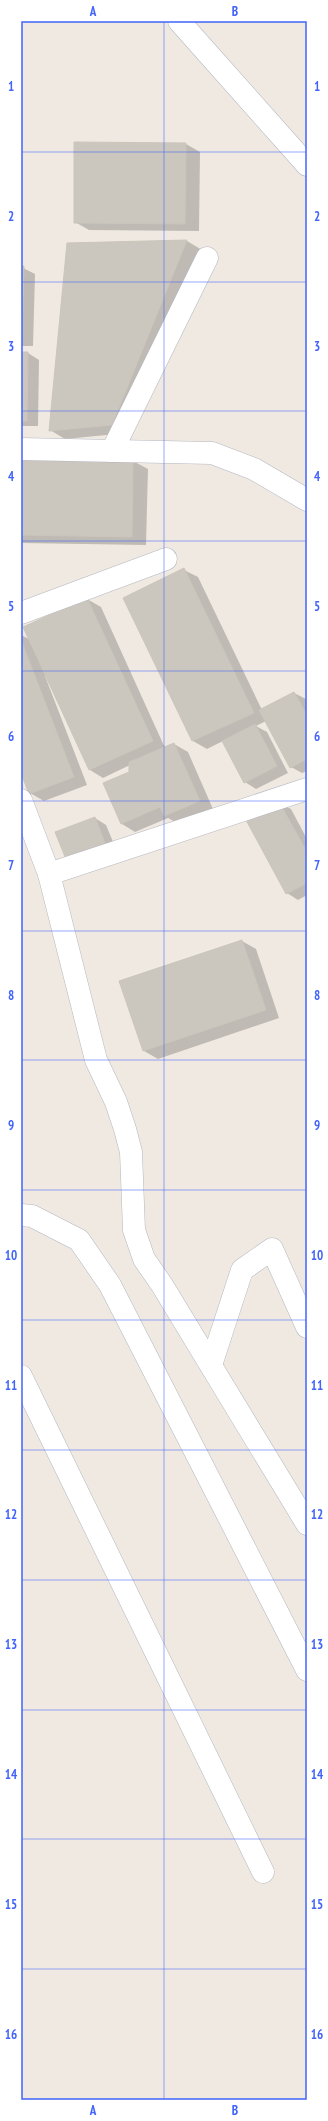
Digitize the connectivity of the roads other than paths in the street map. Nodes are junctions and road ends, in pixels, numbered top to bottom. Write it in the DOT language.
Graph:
graph roads {
  1 [pos="179,21"];
  2 [pos="196,21"];
  3 [pos="200,45"];
  4 [pos="307,165"];
  5 [pos="207,258"];
  6 [pos="21,449"];
  7 [pos="112,451"];
  8 [pos="307,500"];
  9 [pos="166,560"];
  10 [pos="21,613"];
  11 [pos="307,789"];
  12 [pos="21,800"];
  13 [pos="49,874"];
  14 [pos="21,1215"];
  15 [pos="307,1327"];
  16 [pos="211,1365"];
  17 [pos="21,1376"];
  18 [pos="307,1524"];
  19 [pos="307,1670"];
  20 [pos="263,1872"];
  1 -- 3 [label="street"];
  2 -- 3 [label="street"];
  3 -- 4 [label="street"];
  5 -- 7 [label="street"];
  6 -- 7 [label="street"];
  7 -- 8 [label="street"];
  9 -- 10 [label="street"];
  11 -- 13 [label="street"];
  12 -- 13 [label="street"];
  13 -- 16 [label="street"];
  14 -- 19 [label="street"];
  15 -- 16 [label="street"];
  16 -- 18 [label="street"];
  17 -- 20 [label="street"];
}
